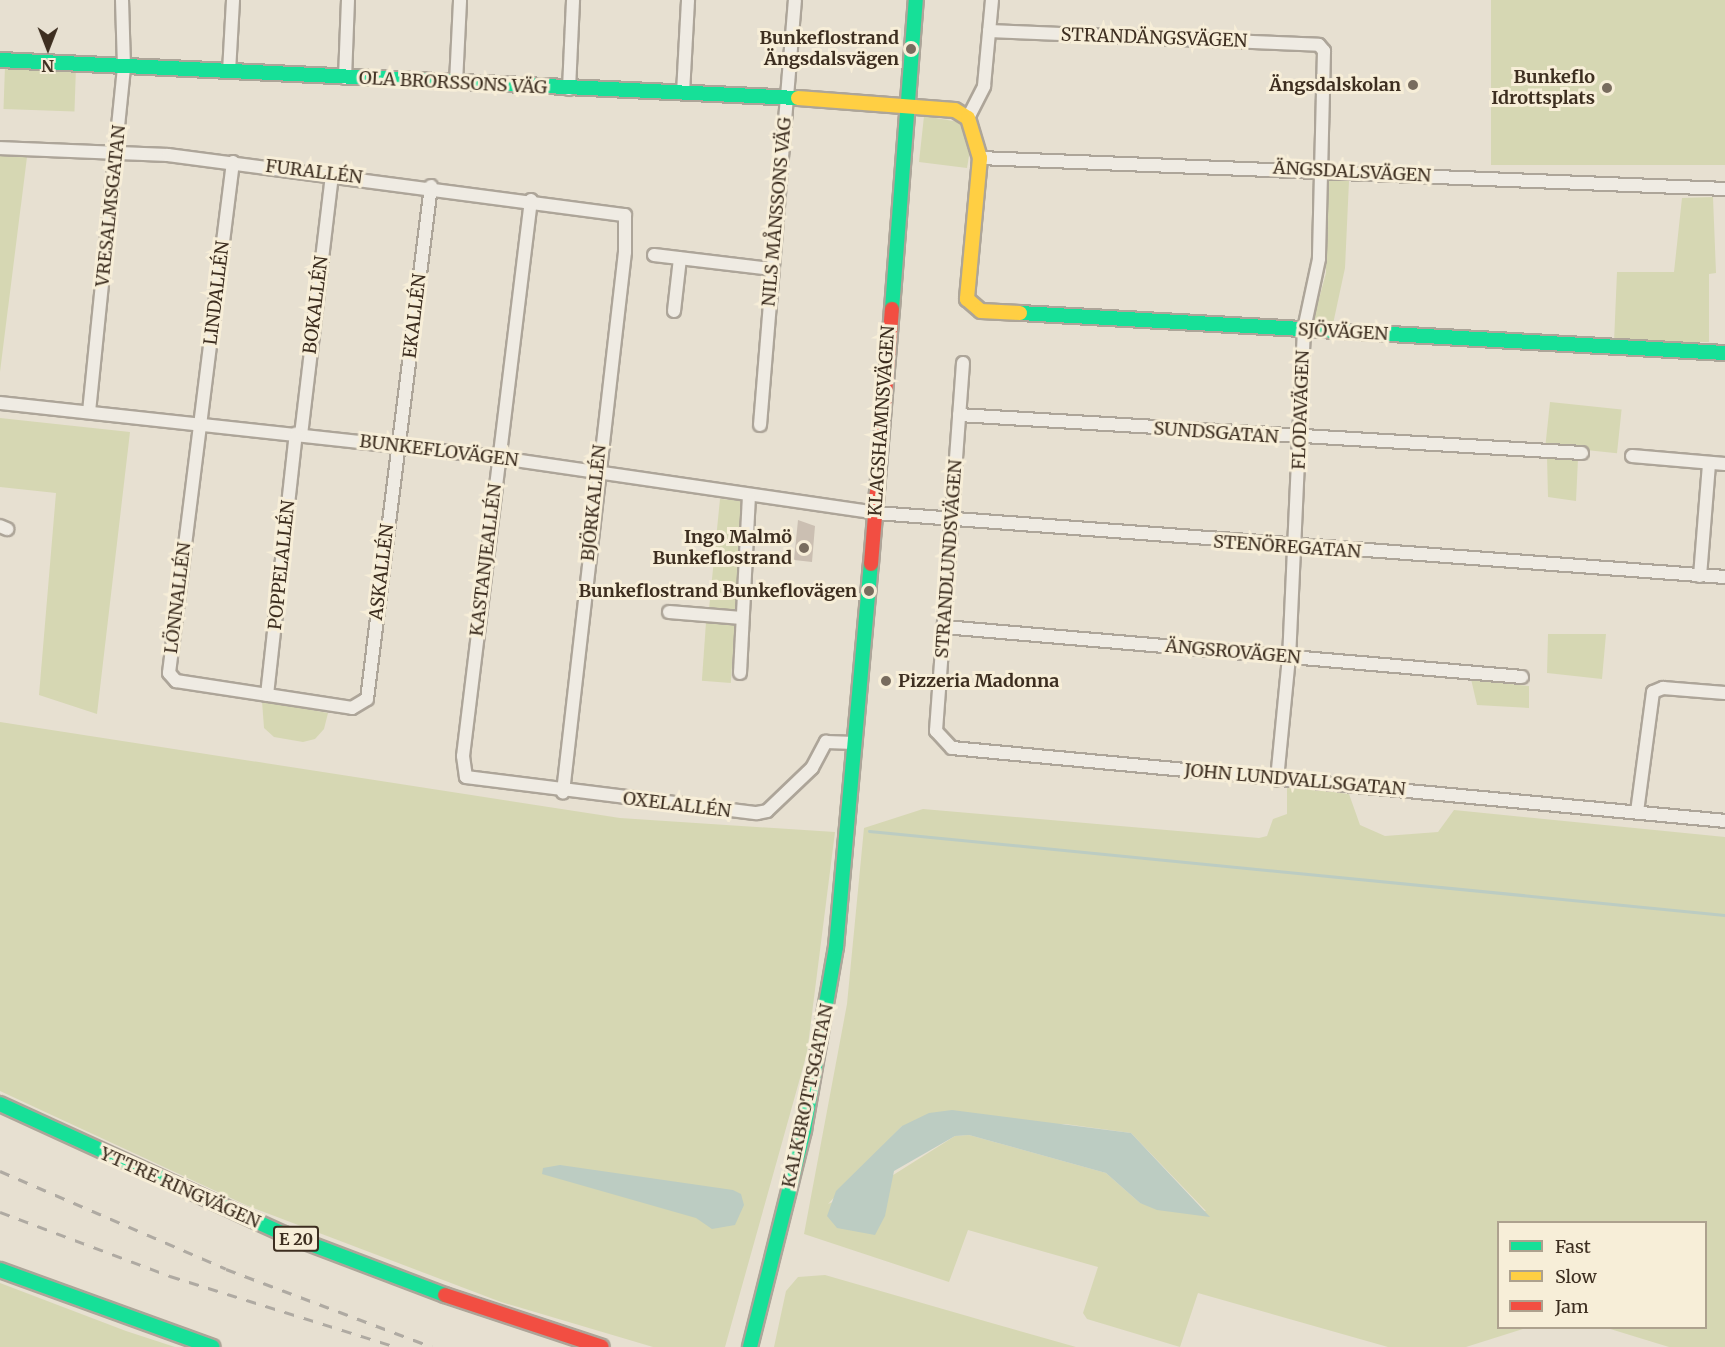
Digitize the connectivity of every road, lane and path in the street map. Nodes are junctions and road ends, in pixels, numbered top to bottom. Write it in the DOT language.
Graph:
graph roads {
  1 [pos="122,0"];
  2 [pos="233,0"];
  3 [pos="348,0"];
  4 [pos="460,0"];
  5 [pos="573,0"];
  6 [pos="688,0"];
  7 [pos="795,0"];
  8 [pos="916,0"];
  9 [pos="992,0"];
  10 [pos="989,32"];
  11 [pos="1319,45"];
  12 [pos="0,60"];
  13 [pos="124,67"];
  14 [pos="229,72"];
  15 [pos="345,78"];
  16 [pos="456,83"];
  17 [pos="569,89"];
  18 [pos="683,93"];
  19 [pos="787,97"];
  20 [pos="906,105"];
  21 [pos="968,118"];
  22 [pos="0,148"];
  23 [pos="117,150"];
  24 [pos="980,158"];
  25 [pos="233,162"];
  26 [pos="1320,170"];
  27 [pos="332,175"];
  28 [pos="431,186"];
  29 [pos="1725,189"];
  30 [pos="531,200"];
  31 [pos="625,215"];
  32 [pos="654,255"];
  33 [pos="680,258"];
  34 [pos="771,269"];
  35 [pos="674,311"];
  36 [pos="1304,329"];
  37 [pos="1725,353"];
  38 [pos="963,363"];
  39 [pos="0,403"];
  40 [pos="89,412"];
  41 [pos="959,415"];
  42 [pos="201,425"];
  43 [pos="760,425"];
  44 [pos="299,435"];
  45 [pos="1300,438"];
  46 [pos="398,445"];
  47 [pos="1582,453"];
  48 [pos="1632,456"];
  49 [pos="498,457"];
  50 [pos="1709,463"];
  51 [pos="1725,464"];
  52 [pos="597,472"];
  53 [pos="749,495"];
  54 [pos="876,513"];
  55 [pos="953,521"];
  56 [pos="1295,548"];
  57 [pos="1700,576"];
  58 [pos="1725,577"];
  59 [pos="669,612"];
  60 [pos="742,618"];
  61 [pos="944,627"];
  62 [pos="1289,657"];
  63 [pos="740,673"];
  64 [pos="1522,677"];
  65 [pos="1725,693"];
  66 [pos="267,695"];
  67 [pos="367,699"];
  68 [pos="855,743"];
  69 [pos="952,748"];
  70 [pos="466,777"];
  71 [pos="1277,778"];
  72 [pos="563,792"];
  73 [pos="1637,812"];
  74 [pos="1725,821"];
  75 [pos="846,842"];
  76 [pos="0,1104"];
  77 [pos="0,1270"];
  78 [pos="213,1347"];
  79 [pos="602,1347"];
  80 [pos="750,1347"];
  1 -- 13 [label="street, VRESALMSGATAN"];
  2 -- 14 [label="street"];
  3 -- 15 [label="street"];
  4 -- 16 [label="street"];
  5 -- 17 [label="street"];
  6 -- 18 [label="street"];
  7 -- 19 [label="street, NILS MÅNSSONS VÄG"];
  8 -- 20 [label="main road, KLAGSHAMNSVÄGEN"];
  9 -- 10 [label="street"];
  10 -- 11 [label="street, STRANDÄNGSVÄGEN"];
  10 -- 21 [label="street"];
  11 -- 26 [label="street, FLODAVÄGEN"];
  12 -- 13 [label="main road, OLA BRORSSONS VÄG"];
  13 -- 14 [label="main road, OLA BRORSSONS VÄG"];
  13 -- 23 [label="street, VRESALMSGATAN"];
  14 -- 15 [label="main road, OLA BRORSSONS VÄG"];
  15 -- 16 [label="main road, OLA BRORSSONS VÄG"];
  16 -- 17 [label="main road, OLA BRORSSONS VÄG"];
  17 -- 18 [label="main road, OLA BRORSSONS VÄG"];
  18 -- 19 [label="main road, OLA BRORSSONS VÄG"];
  19 -- 20 [label="main road, OLA BRORSSONS VÄG"];
  19 -- 34 [label="street, NILS MÅNSSONS VÄG"];
  20 -- 21 [label="main road, OLA BRORSSONS VÄG"];
  20 -- 54 [label="main road, KLAGSHAMNSVÄGEN"];
  21 -- 24 [label="main road"];
  22 -- 23 [label="street, FURALLÉN"];
  23 -- 25 [label="street, FURALLÉN"];
  23 -- 40 [label="street, VRESALMSGATAN"];
  24 -- 26 [label="street, ÄNGSDALSVÄGEN"];
  24 -- 36 [label="main road, SJÖVÄGEN"];
  25 -- 27 [label="street, FURALLÉN"];
  25 -- 42 [label="street, LINDALLÉN"];
  26 -- 29 [label="street, ÄNGSDALSVÄGEN"];
  26 -- 36 [label="street, FLODAVÄGEN"];
  27 -- 28 [label="street, FURALLÉN"];
  27 -- 44 [label="street, BOKALLÉN"];
  28 -- 30 [label="street, FURALLÉN"];
  28 -- 46 [label="street, EKALLÉN"];
  30 -- 31 [label="street, FURALLÉN"];
  30 -- 49 [label="street, KASTANJEALLÉN"];
  31 -- 52 [label="street, BJÖRKALLÉN"];
  32 -- 33 [label="street"];
  33 -- 34 [label="street"];
  33 -- 35 [label="street"];
  34 -- 43 [label="street, NILS MÅNSSONS VÄG"];
  36 -- 37 [label="main road, SJÖVÄGEN"];
  36 -- 45 [label="street, FLODAVÄGEN"];
  38 -- 41 [label="street, STRANDLUNDSVÄGEN"];
  39 -- 40 [label="street, BUNKEFLOVÄGEN"];
  40 -- 42 [label="street, BUNKEFLOVÄGEN"];
  41 -- 45 [label="street, SUNDSGATAN"];
  41 -- 55 [label="street, STRANDLUNDSVÄGEN"];
  42 -- 44 [label="street, BUNKEFLOVÄGEN"];
  42 -- 66 [label="street, LÖNNALLÉN"];
  44 -- 46 [label="street, BUNKEFLOVÄGEN"];
  44 -- 66 [label="street, POPPELALLÉN"];
  45 -- 47 [label="street, SUNDSGATAN"];
  45 -- 56 [label="street, FLODAVÄGEN"];
  46 -- 49 [label="street, BUNKEFLOVÄGEN"];
  46 -- 67 [label="street, ASKALLÉN"];
  48 -- 50 [label="street"];
  49 -- 52 [label="street, BUNKEFLOVÄGEN"];
  49 -- 70 [label="street, KASTANJEALLÉN"];
  50 -- 51 [label="street"];
  50 -- 57 [label="street"];
  52 -- 53 [label="street, BUNKEFLOVÄGEN"];
  52 -- 72 [label="street, BJÖRKALLÉN"];
  53 -- 54 [label="street, BUNKEFLOVÄGEN"];
  53 -- 60 [label="street"];
  54 -- 55 [label="street, STENÖREGATAN"];
  54 -- 68 [label="main road, KLAGSHAMNSVÄGEN"];
  55 -- 56 [label="street, STENÖREGATAN"];
  55 -- 61 [label="street, STRANDLUNDSVÄGEN"];
  56 -- 57 [label="street, STENÖREGATAN"];
  56 -- 62 [label="street, FLODAVÄGEN"];
  57 -- 58 [label="street, STENÖREGATAN"];
  59 -- 60 [label="street"];
  60 -- 63 [label="street"];
  61 -- 62 [label="street, ÄNGSROVÄGEN"];
  61 -- 69 [label="street, STRANDLUNDSVÄGEN"];
  62 -- 64 [label="street, ÄNGSROVÄGEN"];
  62 -- 71 [label="street, FLODAVÄGEN"];
  65 -- 73 [label="street"];
  66 -- 67 [label="street, LÖNNALLÉN"];
  68 -- 72 [label="street, OXELALLÉN"];
  68 -- 75 [label="main road, KLAGSHAMNSVÄGEN"];
  69 -- 71 [label="street, JOHN LUNDVALLSGATAN"];
  70 -- 72 [label="street, OXELALLÉN"];
  71 -- 73 [label="street, JOHN LUNDVALLSGATAN"];
  73 -- 74 [label="street, JOHN LUNDVALLSGATAN"];
  75 -- 80 [label="main road, KALKBROTTSGATAN"];
  76 -- 79 [label="main road, YTTRE RINGVÄGEN / E 20"];
  77 -- 78 [label="main road"];
}
